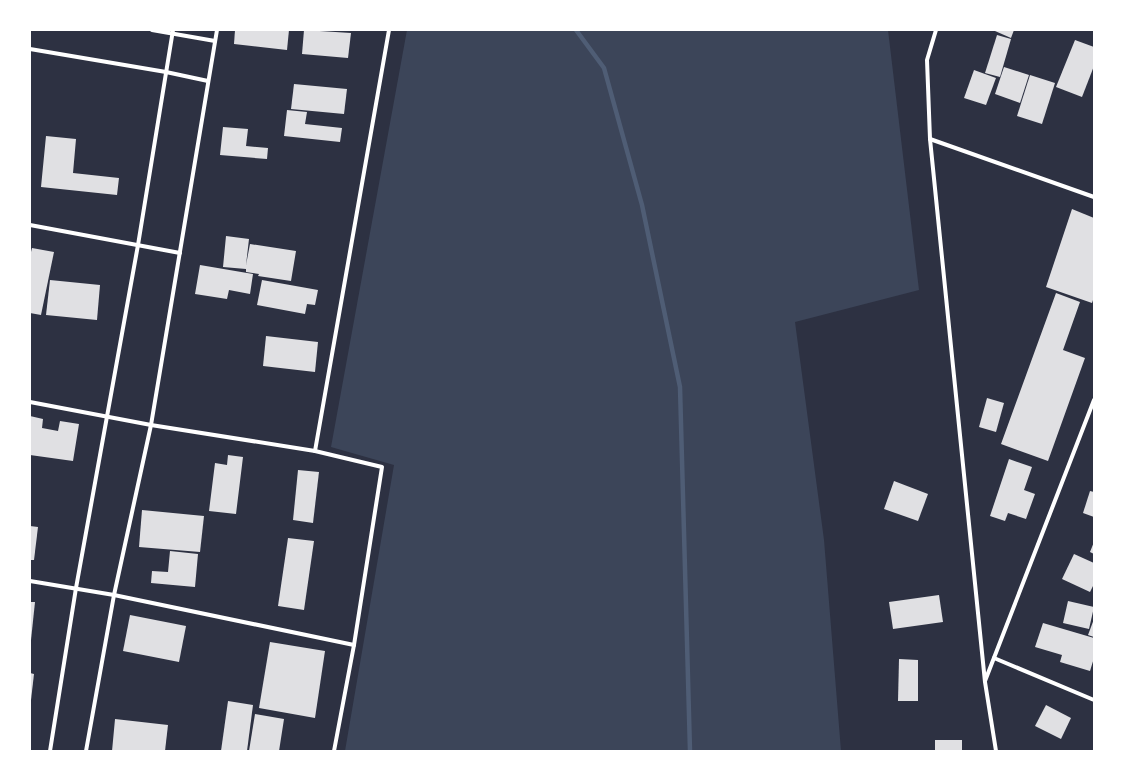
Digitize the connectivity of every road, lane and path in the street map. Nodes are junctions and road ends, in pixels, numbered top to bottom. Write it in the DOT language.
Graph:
graph roads {
  1 [pos="152,30"];
  2 [pos="217,30"];
  3 [pos="389,30"];
  4 [pos="936,30"];
  5 [pos="173,32"];
  6 [pos="215,41"];
  7 [pos="30,49"];
  8 [pos="166,72"];
  9 [pos="208,81"];
  10 [pos="930,139"];
  11 [pos="1094,197"];
  12 [pos="30,225"];
  13 [pos="138,245"];
  14 [pos="180,254"];
  15 [pos="1094,400"];
  16 [pos="30,402"];
  17 [pos="107,416"];
  18 [pos="152,425"];
  19 [pos="315,450"];
  20 [pos="30,580"];
  21 [pos="76,588"];
  22 [pos="114,595"];
  23 [pos="354,644"];
  24 [pos="994,658"];
  25 [pos="985,682"];
  26 [pos="1094,700"];
  27 [pos="50,751"];
  28 [pos="86,751"];
  29 [pos="334,751"];
  30 [pos="996,751"];
  1 -- 5 [label="street"];
  2 -- 6 [label="street"];
  3 -- 19 [label="street"];
  4 -- 10 [label="street"];
  5 -- 6 [label="street"];
  5 -- 8 [label="street"];
  6 -- 9 [label="street"];
  7 -- 8 [label="street"];
  8 -- 9 [label="street"];
  8 -- 13 [label="street"];
  9 -- 14 [label="street"];
  10 -- 11 [label="street"];
  10 -- 25 [label="street"];
  12 -- 13 [label="street"];
  13 -- 14 [label="street"];
  13 -- 17 [label="street"];
  14 -- 18 [label="street"];
  15 -- 24 [label="street"];
  16 -- 17 [label="street"];
  17 -- 18 [label="street"];
  17 -- 21 [label="street"];
  18 -- 19 [label="street"];
  18 -- 22 [label="street"];
  19 -- 23 [label="street"];
  20 -- 21 [label="street"];
  21 -- 22 [label="street"];
  21 -- 27 [label="street"];
  22 -- 23 [label="street"];
  22 -- 28 [label="street"];
  23 -- 29 [label="street"];
  24 -- 25 [label="street"];
  24 -- 26 [label="street"];
  25 -- 30 [label="street"];
}
